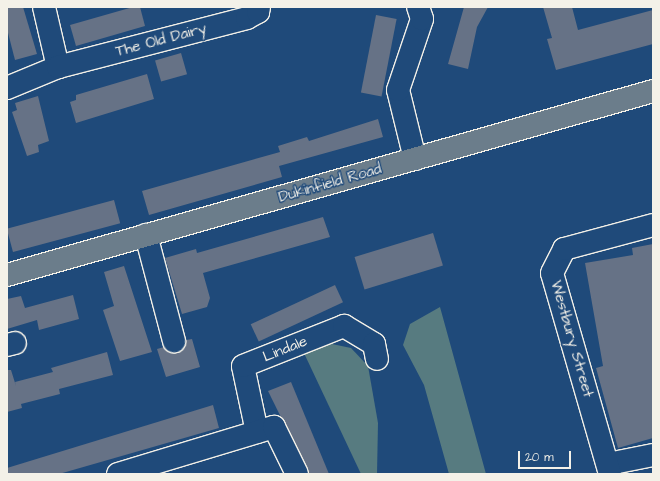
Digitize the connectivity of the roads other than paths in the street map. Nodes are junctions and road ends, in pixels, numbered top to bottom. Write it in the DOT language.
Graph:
graph roads {
  1 [pos="44,7"];
  2 [pos="259,7"];
  3 [pos="418,7"];
  4 [pos="58,68"];
  5 [pos="7,88"];
  6 [pos="653,92"];
  7 [pos="415,159"];
  8 [pos="653,225"];
  9 [pos="146,235"];
  10 [pos="7,275"];
  11 [pos="174,341"];
  12 [pos="377,359"];
  13 [pos="257,432"];
  14 [pos="653,455"];
  15 [pos="609,469"];
  16 [pos="118,474"];
  17 [pos="297,474"];
  1 -- 4 [label="street"];
  2 -- 4 [label="street, The Old Dairy"];
  3 -- 7 [label="street"];
  4 -- 5 [label="street, The Old Dairy"];
  6 -- 7 [label="main road, Dukinfield Road"];
  7 -- 9 [label="main road, Dukinfield Road"];
  8 -- 15 [label="street, Westbury Street"];
  9 -- 10 [label="main road, Dukinfield Road"];
  9 -- 11 [label="street"];
  12 -- 13 [label="street, Lindale"];
  13 -- 16 [label="street"];
  13 -- 17 [label="street"];
  14 -- 15 [label="street"];
}
